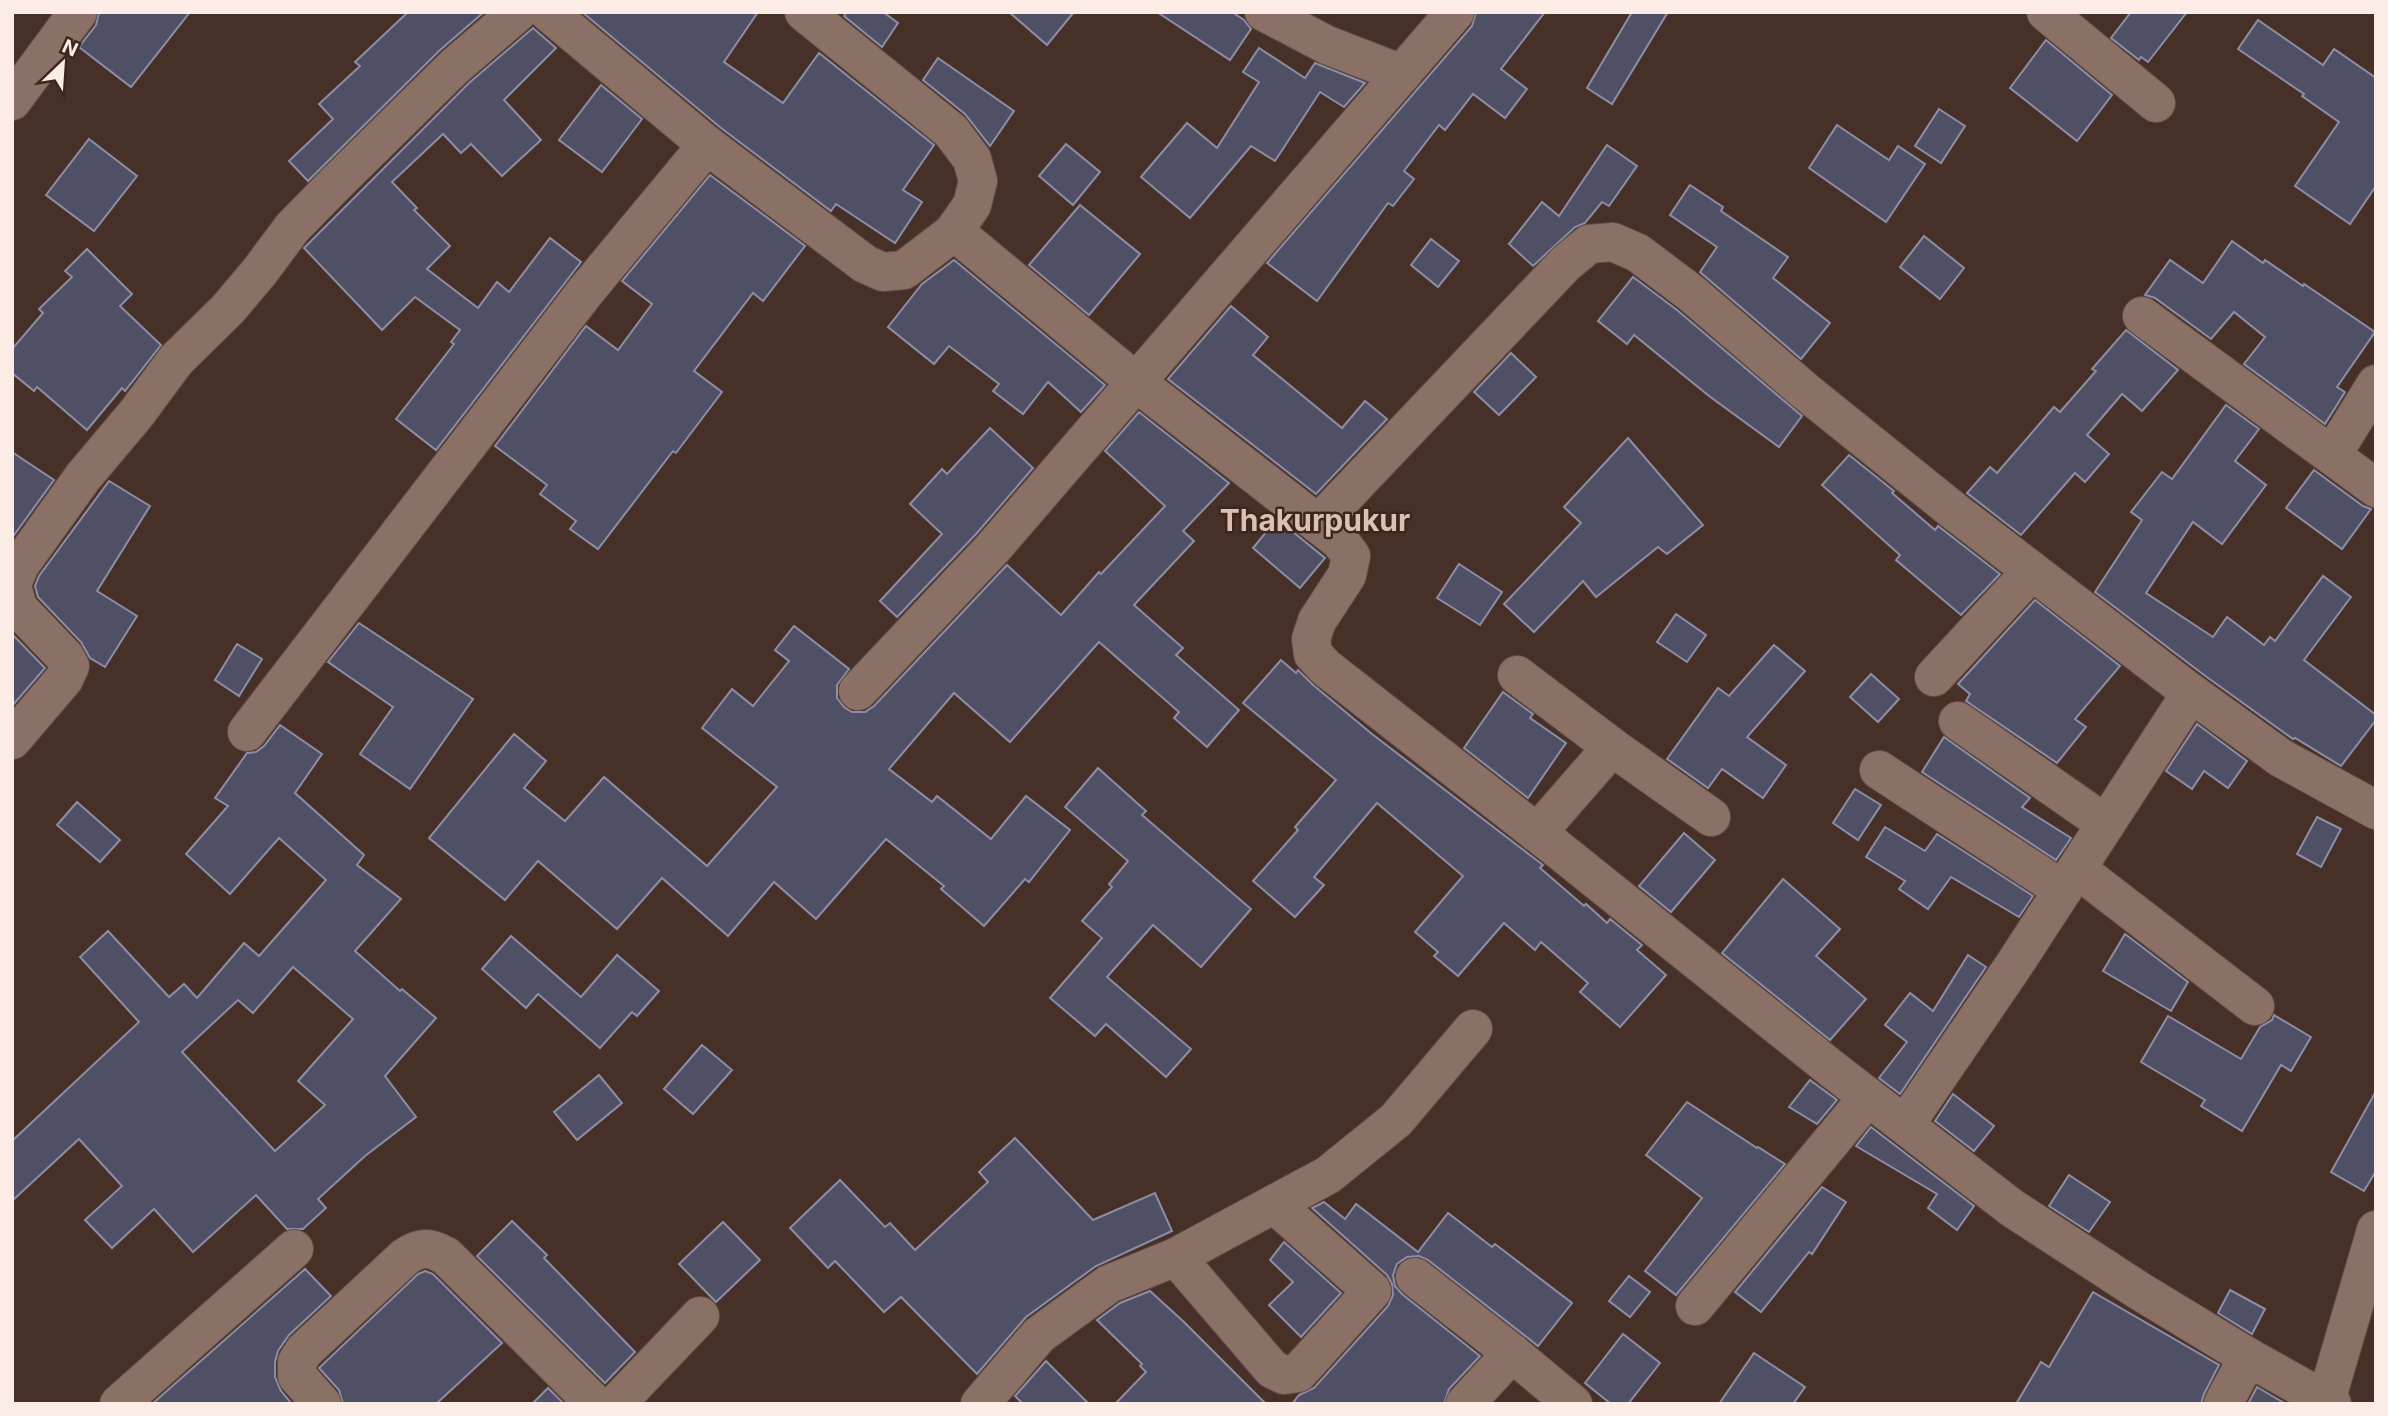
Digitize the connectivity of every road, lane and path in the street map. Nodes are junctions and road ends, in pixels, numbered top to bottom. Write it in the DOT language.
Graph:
graph roads {
  1 [pos="78,12"];
  2 [pos="518,12"];
  3 [pos="548,12"];
  4 [pos="1264,12"];
  5 [pos="1455,12"];
  6 [pos="2046,12"];
  7 [pos="816,16"];
  8 [pos="1402,74"];
  9 [pos="12,101"];
  10 [pos="2156,103"];
  11 [pos="707,145"];
  12 [pos="956,231"];
  13 [pos="2142,316"];
  14 [pos="1136,382"];
  15 [pos="2376,384"];
  16 [pos="2332,455"];
  17 [pos="2376,488"];
  18 [pos="1318,524"];
  19 [pos="2032,571"];
  20 [pos="12,585"];
  21 [pos="1517,675"];
  22 [pos="1934,677"];
  23 [pos="858,691"];
  24 [pos="2191,693"];
  25 [pos="1958,721"];
  26 [pos="247,732"];
  27 [pos="12,740"];
  28 [pos="1612,747"];
  29 [pos="1879,769"];
  30 [pos="2376,810"];
  31 [pos="1711,817"];
  32 [pos="2106,824"];
  33 [pos="1538,833"];
  34 [pos="2070,880"];
  35 [pos="2255,1006"];
  36 [pos="1473,1028"];
  37 [pos="1868,1097"];
  38 [pos="1905,1125"];
  39 [pos="1274,1204"];
  40 [pos="2376,1230"];
  41 [pos="294,1249"];
  42 [pos="1176,1257"];
  43 [pos="1415,1277"];
  44 [pos="1695,1306"];
  45 [pos="700,1316"];
  46 [pos="1512,1353"];
  47 [pos="2248,1357"];
  48 [pos="2329,1402"];
  49 [pos="118,1404"];
  50 [pos="322,1404"];
  51 [pos="595,1404"];
  52 [pos="616,1404"];
  53 [pos="981,1404"];
  54 [pos="1465,1404"];
  55 [pos="1573,1404"];
  56 [pos="2224,1404"];
  1 -- 9 [label="street"];
  2 -- 20 [label="street"];
  3 -- 11 [label="street"];
  4 -- 8 [label="street"];
  5 -- 8 [label="street"];
  6 -- 10 [label="street"];
  7 -- 12 [label="street"];
  8 -- 14 [label="street"];
  11 -- 12 [label="street"];
  11 -- 26 [label="street"];
  12 -- 14 [label="street"];
  13 -- 16 [label="street"];
  14 -- 18 [label="street"];
  14 -- 23 [label="street"];
  15 -- 16 [label="street"];
  16 -- 17 [label="street"];
  18 -- 19 [label="street"];
  18 -- 33 [label="street"];
  19 -- 22 [label="street"];
  19 -- 24 [label="street"];
  20 -- 27 [label="street"];
  21 -- 28 [label="street"];
  24 -- 30 [label="street"];
  24 -- 32 [label="street"];
  25 -- 32 [label="street"];
  28 -- 31 [label="street"];
  28 -- 33 [label="street"];
  29 -- 34 [label="street"];
  32 -- 34 [label="street"];
  33 -- 37 [label="street"];
  34 -- 35 [label="street"];
  34 -- 38 [label="street"];
  36 -- 39 [label="street"];
  37 -- 38 [label="street"];
  37 -- 44 [label="street"];
  38 -- 47 [label="street"];
  39 -- 42 [label="street"];
  39 -- 42 [label="street"];
  40 -- 48 [label="street"];
  41 -- 49 [label="street"];
  42 -- 53 [label="street"];
  43 -- 46 [label="street"];
  45 -- 52 [label="street"];
  46 -- 54 [label="street"];
  46 -- 55 [label="street"];
  47 -- 48 [label="street"];
  47 -- 56 [label="street"];
  50 -- 51 [label="street"];
}
